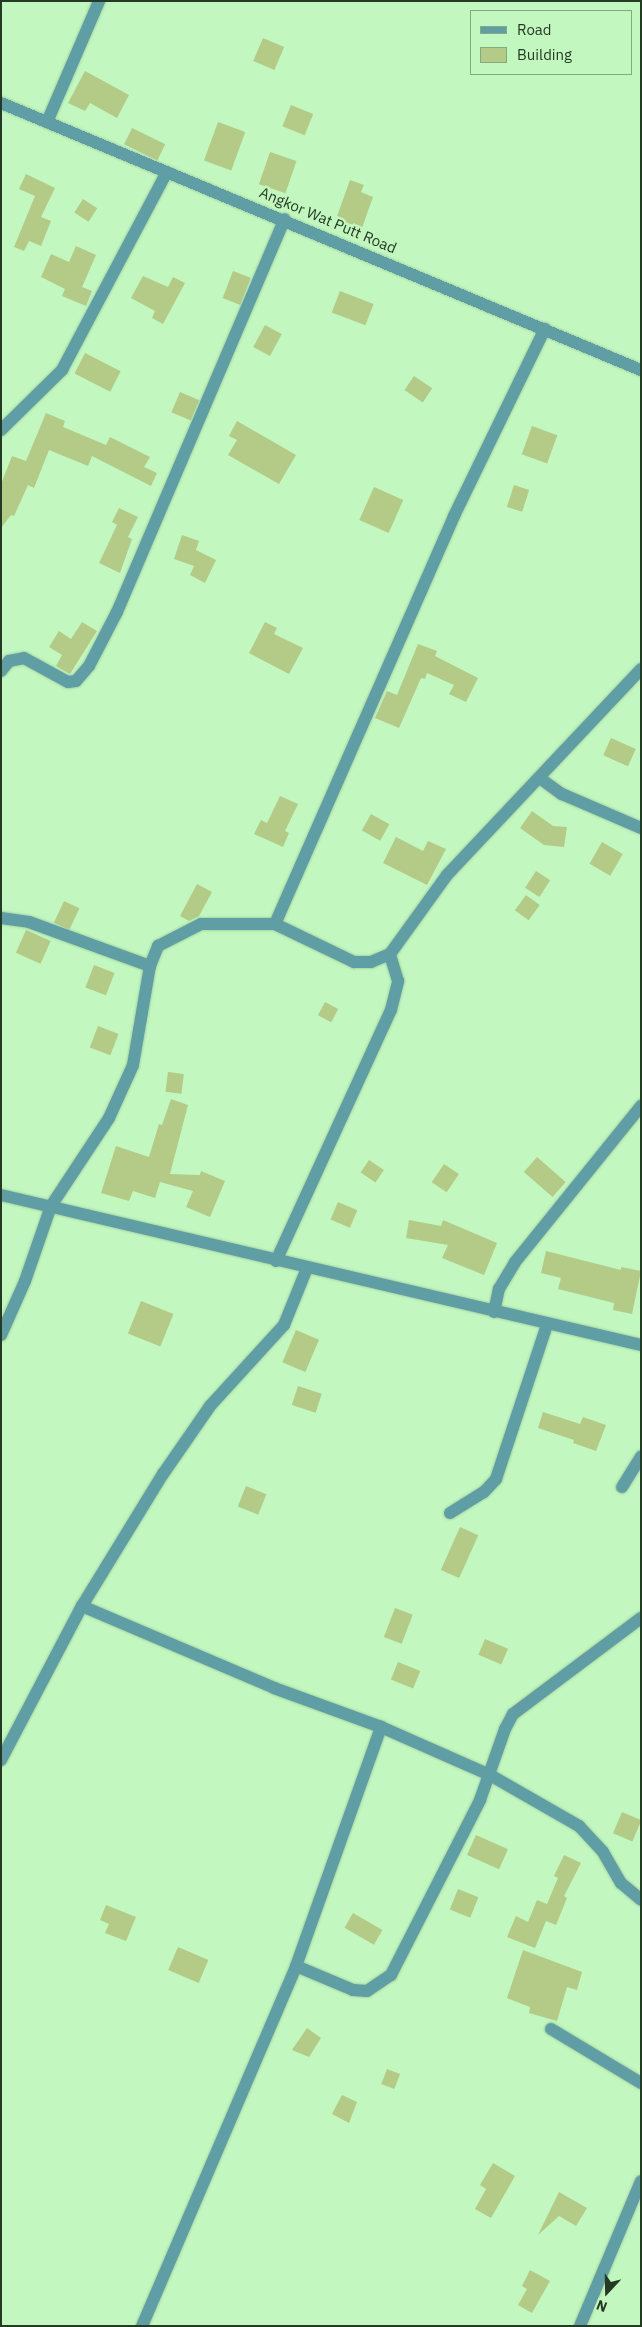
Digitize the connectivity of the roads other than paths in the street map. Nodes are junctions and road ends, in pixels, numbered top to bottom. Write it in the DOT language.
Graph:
graph roads {
  1 [pos="98,1"];
  2 [pos="1,103"];
  3 [pos="47,122"];
  4 [pos="167,172"];
  5 [pos="286,219"];
  6 [pos="545,329"];
  7 [pos="641,370"];
  8 [pos="1,430"];
  9 [pos="641,669"];
  10 [pos="1,671"];
  11 [pos="541,779"];
  12 [pos="641,828"];
  13 [pos="1,918"];
  14 [pos="274,924"];
  15 [pos="390,954"];
  16 [pos="150,966"];
  17 [pos="641,1106"];
  18 [pos="1,1195"];
  19 [pos="51,1206"];
  20 [pos="276,1261"];
  21 [pos="307,1268"];
  22 [pos="494,1312"];
  23 [pos="547,1325"];
  24 [pos="1,1335"];
  25 [pos="641,1345"];
  26 [pos="641,1456"];
  27 [pos="622,1486"];
  28 [pos="450,1513"];
  29 [pos="82,1606"];
  30 [pos="641,1618"];
  31 [pos="381,1727"];
  32 [pos="1,1760"];
  33 [pos="490,1774"];
  34 [pos="641,1900"];
  35 [pos="296,1966"];
  36 [pos="551,2028"];
  37 [pos="641,2083"];
  38 [pos="641,2181"];
  39 [pos="142,2326"];
  40 [pos="580,2326"];
  1 -- 3 [label="street"];
  2 -- 3 [label="street, Angkor Wat Putt Road"];
  3 -- 4 [label="street, Angkor Wat Putt Road"];
  4 -- 5 [label="street, Angkor Wat Putt Road"];
  4 -- 8 [label="street"];
  5 -- 6 [label="street, Angkor Wat Putt Road"];
  5 -- 10 [label="street"];
  6 -- 7 [label="street, Angkor Wat Putt Road"];
  6 -- 14 [label="street"];
  9 -- 11 [label="street"];
  11 -- 12 [label="street"];
  11 -- 15 [label="street"];
  13 -- 16 [label="street"];
  14 -- 15 [label="street"];
  14 -- 16 [label="street"];
  15 -- 20 [label="street"];
  16 -- 19 [label="street"];
  17 -- 22 [label="street"];
  18 -- 19 [label="street"];
  19 -- 20 [label="street"];
  19 -- 24 [label="street"];
  20 -- 21 [label="street"];
  21 -- 22 [label="street"];
  21 -- 29 [label="street"];
  22 -- 23 [label="street"];
  23 -- 25 [label="street"];
  23 -- 28 [label="street"];
  26 -- 27 [label="street"];
  29 -- 31 [label="street"];
  29 -- 32 [label="street"];
  30 -- 33 [label="street"];
  31 -- 33 [label="street"];
  31 -- 35 [label="street"];
  33 -- 34 [label="street"];
  33 -- 35 [label="street"];
  35 -- 39 [label="street"];
  36 -- 37 [label="street"];
  38 -- 40 [label="street"];
}
